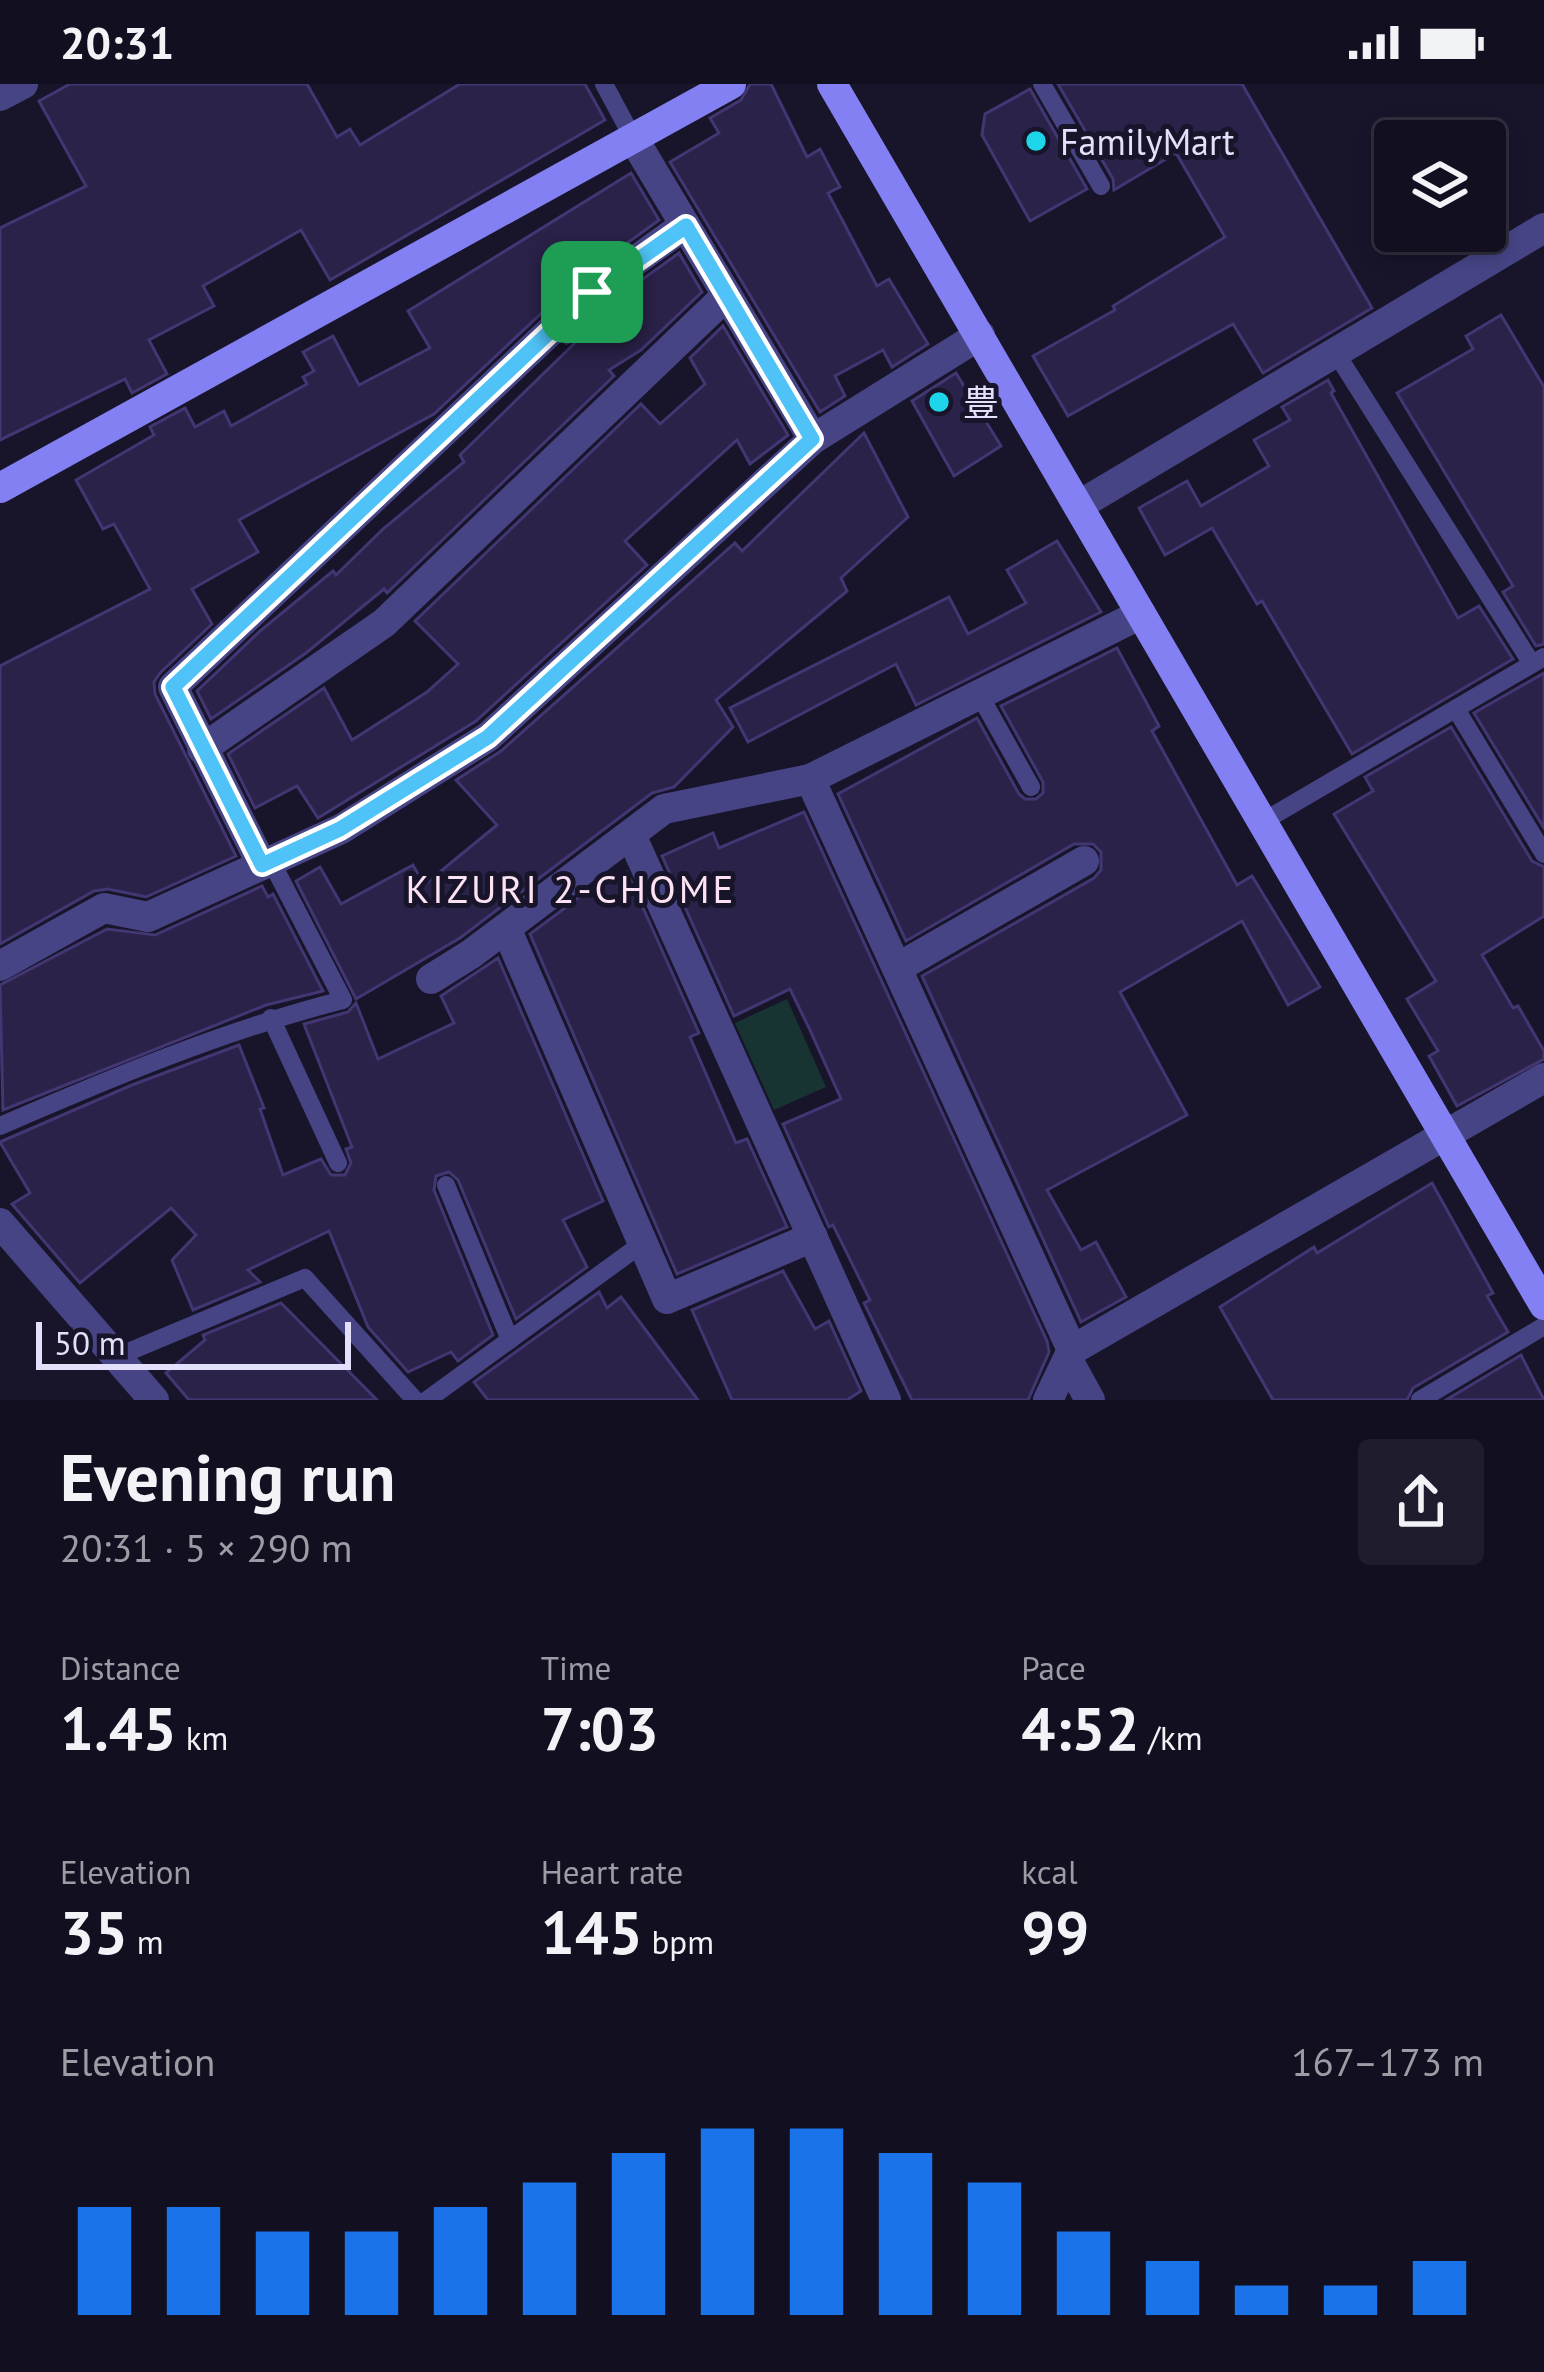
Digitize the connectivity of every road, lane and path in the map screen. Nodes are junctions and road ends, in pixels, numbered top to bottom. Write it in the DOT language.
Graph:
graph roads {
  1 [pos="23,84"];
  2 [pos="604,84"];
  3 [pos="731,84"];
  4 [pos="832,84"];
  5 [pos="1042,84"];
  6 [pos="0,96"];
  7 [pos="633,138"];
  8 [pos="1101,186"];
  9 [pos="686,226"];
  10 [pos="1544,228"];
  11 [pos="727,296"];
  12 [pos="980,335"];
  13 [pos="1336,353"];
  14 [pos="812,439"];
  15 [pos="0,488"];
  16 [pos="1078,506"];
  17 [pos="1141,614"];
  18 [pos="1538,661"];
  19 [pos="979,694"];
  20 [pos="1456,709"];
  21 [pos="202,749"];
  22 [pos="810,778"];
  23 [pos="1031,787"];
  24 [pos="1262,822"];
  25 [pos="632,835"];
  26 [pos="1544,854"];
  27 [pos="1084,860"];
  28 [pos="267,863"];
  29 [pos="506,928"];
  30 [pos="0,966"];
  31 [pos="897,968"];
  32 [pos="431,979"];
  33 [pos="271,1018"];
  34 [pos="1544,1078"];
  35 [pos="0,1126"];
  36 [pos="1445,1136"];
  37 [pos="338,1163"];
  38 [pos="446,1185"];
  39 [pos="0,1223"];
  40 [pos="813,1238"];
  41 [pos="643,1243"];
  42 [pos="1544,1305"];
  43 [pos="1544,1325"];
  44 [pos="510,1340"];
  45 [pos="1070,1355"];
  46 [pos="116,1357"];
  47 [pos="154,1400"];
  48 [pos="415,1400"];
  49 [pos="427,1400"];
  50 [pos="886,1400"];
  51 [pos="1048,1400"];
  52 [pos="1090,1400"];
  53 [pos="1420,1400"];
  1 -- 6 [label="street"];
  2 -- 7 [label="lane"];
  3 -- 7 [label="street"];
  4 -- 12 [label="street"];
  5 -- 8 [label="lane"];
  7 -- 9 [label="street"];
  7 -- 15 [label="street"];
  9 -- 11 [label="street"];
  9 -- 21 [label="street"];
  10 -- 13 [label="street"];
  11 -- 14 [label="street"];
  11 -- 21 [label="street"];
  12 -- 14 [label="street"];
  12 -- 16 [label="street"];
  13 -- 16 [label="street"];
  13 -- 18 [label="lane"];
  14 -- 28 [label="street"];
  16 -- 17 [label="street"];
  17 -- 19 [label="street"];
  17 -- 24 [label="street"];
  18 -- 20 [label="lane"];
  19 -- 22 [label="street"];
  19 -- 23 [label="lane"];
  20 -- 24 [label="lane"];
  20 -- 26 [label="lane"];
  21 -- 28 [label="street"];
  22 -- 25 [label="street"];
  22 -- 31 [label="street"];
  24 -- 36 [label="street"];
  25 -- 29 [label="street"];
  25 -- 40 [label="street"];
  27 -- 31 [label="street"];
  28 -- 30 [label="street"];
  28 -- 33 [label="lane"];
  29 -- 32 [label="street"];
  29 -- 41 [label="street"];
  31 -- 45 [label="street"];
  33 -- 35 [label="lane"];
  33 -- 37 [label="lane"];
  34 -- 36 [label="street"];
  36 -- 42 [label="street"];
  36 -- 45 [label="street"];
  38 -- 44 [label="lane"];
  39 -- 46 [label="street"];
  40 -- 41 [label="street"];
  40 -- 50 [label="street"];
  41 -- 44 [label="lane"];
  43 -- 53 [label="lane"];
  44 -- 49 [label="lane"];
  45 -- 51 [label="street"];
  45 -- 52 [label="street"];
  46 -- 47 [label="street"];
  46 -- 48 [label="lane"];
}
